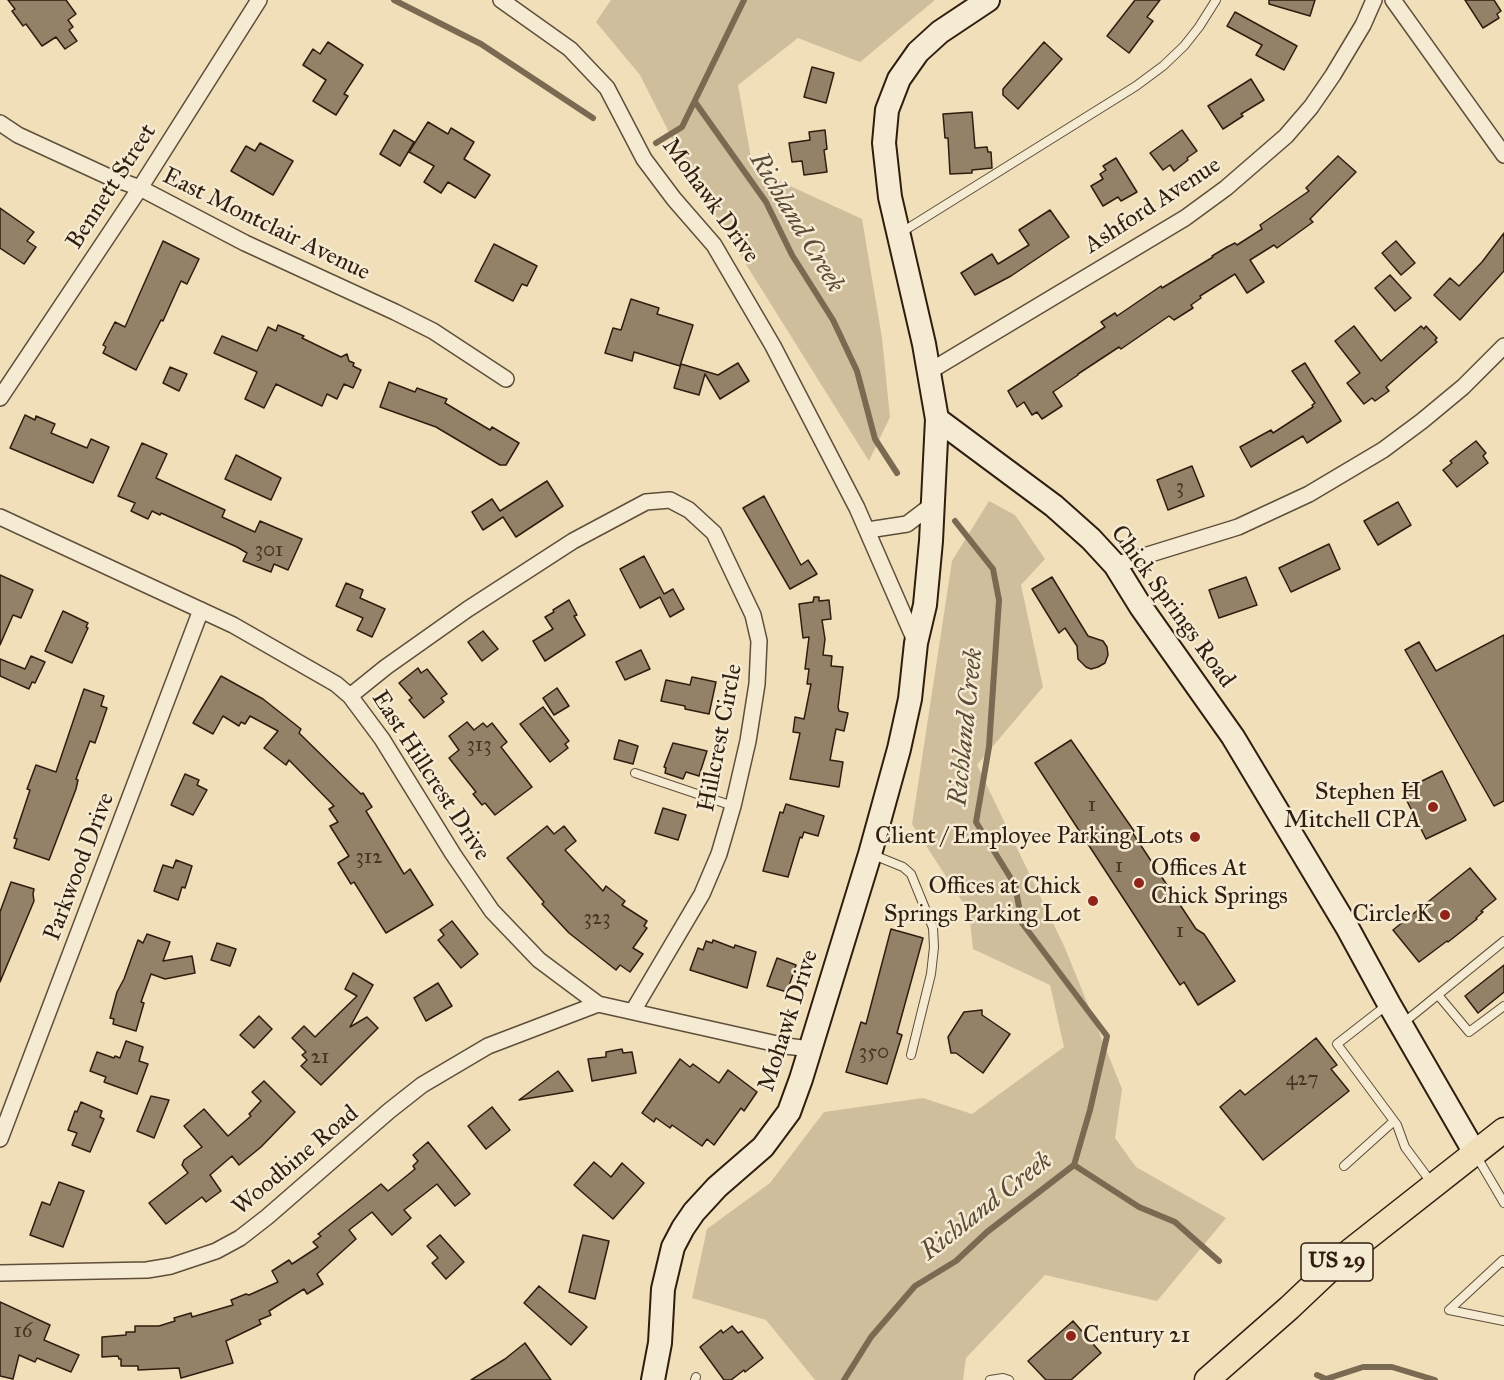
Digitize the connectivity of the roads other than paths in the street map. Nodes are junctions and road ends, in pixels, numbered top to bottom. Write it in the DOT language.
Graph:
graph roads {
  1 [pos="259,0"];
  2 [pos="501,0"];
  3 [pos="988,0"];
  4 [pos="1216,0"];
  5 [pos="1374,0"];
  6 [pos="1393,0"];
  7 [pos="0,123"];
  8 [pos="1504,155"];
  9 [pos="140,188"];
  10 [pos="898,234"];
  11 [pos="1504,346"];
  12 [pos="930,371"];
  13 [pos="506,379"];
  14 [pos="0,398"];
  15 [pos="937,419"];
  16 [pos="932,505"];
  17 [pos="0,517"];
  18 [pos="868,530"];
  19 [pos="1115,565"];
  20 [pos="201,610"];
  21 [pos="916,643"];
  22 [pos="350,696"];
  23 [pos="635,773"];
  24 [pos="733,806"];
  25 [pos="870,854"];
  26 [pos="1504,941"];
  27 [pos="1438,995"];
  28 [pos="598,1004"];
  29 [pos="1389,1004"];
  30 [pos="1504,1006"];
  31 [pos="633,1011"];
  32 [pos="1401,1025"];
  33 [pos="810,1049"];
  34 [pos="911,1055"];
  35 [pos="1394,1121"];
  36 [pos="1504,1130"];
  37 [pos="0,1139"];
  38 [pos="1475,1153"];
  39 [pos="1344,1166"];
  40 [pos="1434,1185"];
  41 [pos="1504,1203"];
  42 [pos="1504,1261"];
  43 [pos="0,1273"];
  44 [pos="1504,1321"];
  45 [pos="653,1380"];
  46 [pos="990,1380"];
  47 [pos="1009,1380"];
  48 [pos="1207,1380"];
  1 -- 9 [label="street, Bennett Street"];
  2 -- 18 [label="street, Mohawk Drive"];
  3 -- 10 [label="street"];
  4 -- 10 [label="lane"];
  5 -- 12 [label="street, Ashford Avenue"];
  6 -- 8 [label="street"];
  7 -- 9 [label="street, East Montclair Avenue"];
  9 -- 13 [label="street, East Montclair Avenue"];
  9 -- 14 [label="street, Bennett Street"];
  10 -- 12 [label="street"];
  11 -- 19 [label="street"];
  12 -- 15 [label="street"];
  15 -- 16 [label="street, Mohawk Drive"];
  15 -- 19 [label="street, Chick Springs Road"];
  16 -- 18 [label="street"];
  16 -- 21 [label="street, Mohawk Drive"];
  17 -- 20 [label="street, East Hillcrest Drive"];
  18 -- 21 [label="street, Mohawk Drive"];
  19 -- 29 [label="street, Chick Springs Road"];
  20 -- 22 [label="street, East Hillcrest Drive"];
  20 -- 37 [label="street, Parkwood Drive"];
  21 -- 25 [label="street, Mohawk Drive"];
  22 -- 24 [label="street, Hillcrest Circle"];
  22 -- 28 [label="street, East Hillcrest Drive"];
  23 -- 24 [label="lane"];
  24 -- 31 [label="street, Hillcrest Circle"];
  25 -- 33 [label="street, Mohawk Drive"];
  25 -- 34 [label="lane"];
  26 -- 27 [label="lane"];
  27 -- 30 [label="lane"];
  27 -- 32 [label="lane"];
  28 -- 31 [label="street, East Hillcrest Drive"];
  28 -- 43 [label="street, Woodbine Road"];
  29 -- 32 [label="street, Chick Springs Road"];
  29 -- 35 [label="lane"];
  31 -- 33 [label="street, East Hillcrest Drive"];
  32 -- 38 [label="street, Chick Springs Road"];
  33 -- 45 [label="street, Mohawk Drive"];
  35 -- 39 [label="lane"];
  35 -- 40 [label="lane"];
  36 -- 38 [label="main road, US 29"];
  38 -- 40 [label="main road, US 29"];
  38 -- 41 [label="lane"];
  40 -- 48 [label="main road, US 29"];
  42 -- 44 [label="lane"];
  46 -- 47 [label="lane"];
}
